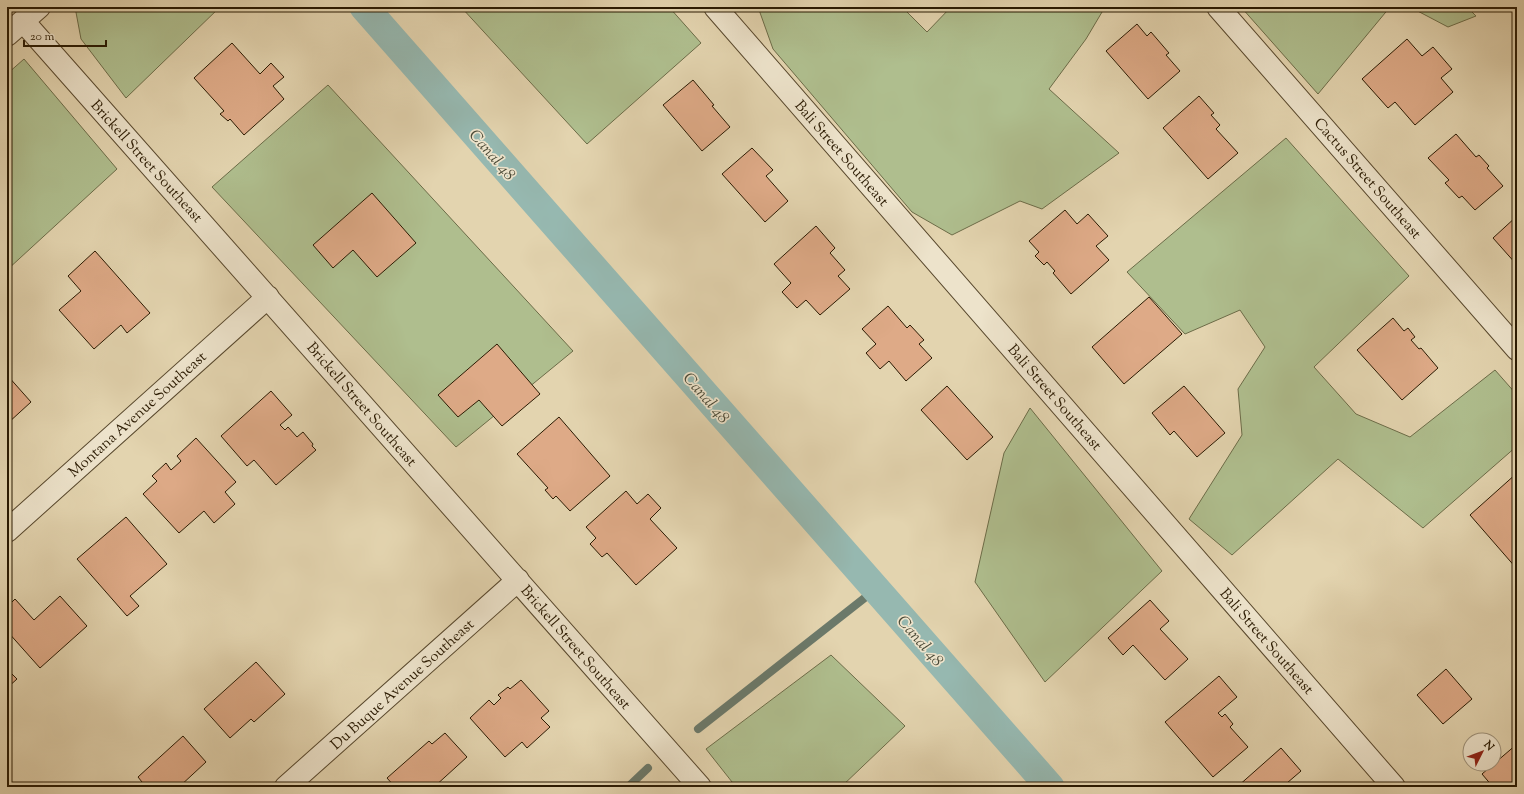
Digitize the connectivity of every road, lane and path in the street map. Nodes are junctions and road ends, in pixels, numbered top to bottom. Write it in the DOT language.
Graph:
graph roads {
  1 [pos="39,7"];
  2 [pos="715,7"];
  3 [pos="1218,7"];
  4 [pos="23,21"];
  5 [pos="7,36"];
  6 [pos="268,297"];
  7 [pos="1517,349"];
  8 [pos="7,531"];
  9 [pos="518,580"];
  10 [pos="286,787"];
  11 [pos="700,787"];
  12 [pos="1394,787"];
  1 -- 4 [label="street"];
  2 -- 12 [label="street, Bali Street Southeast"];
  3 -- 7 [label="street, Cactus Street Southeast"];
  4 -- 5 [label="street"];
  4 -- 6 [label="street, Brickell Street Southeast"];
  6 -- 8 [label="street, Montana Avenue Southeast"];
  6 -- 9 [label="street, Brickell Street Southeast"];
  9 -- 10 [label="street, Du Buque Avenue Southeast"];
  9 -- 11 [label="street, Brickell Street Southeast"];
}
